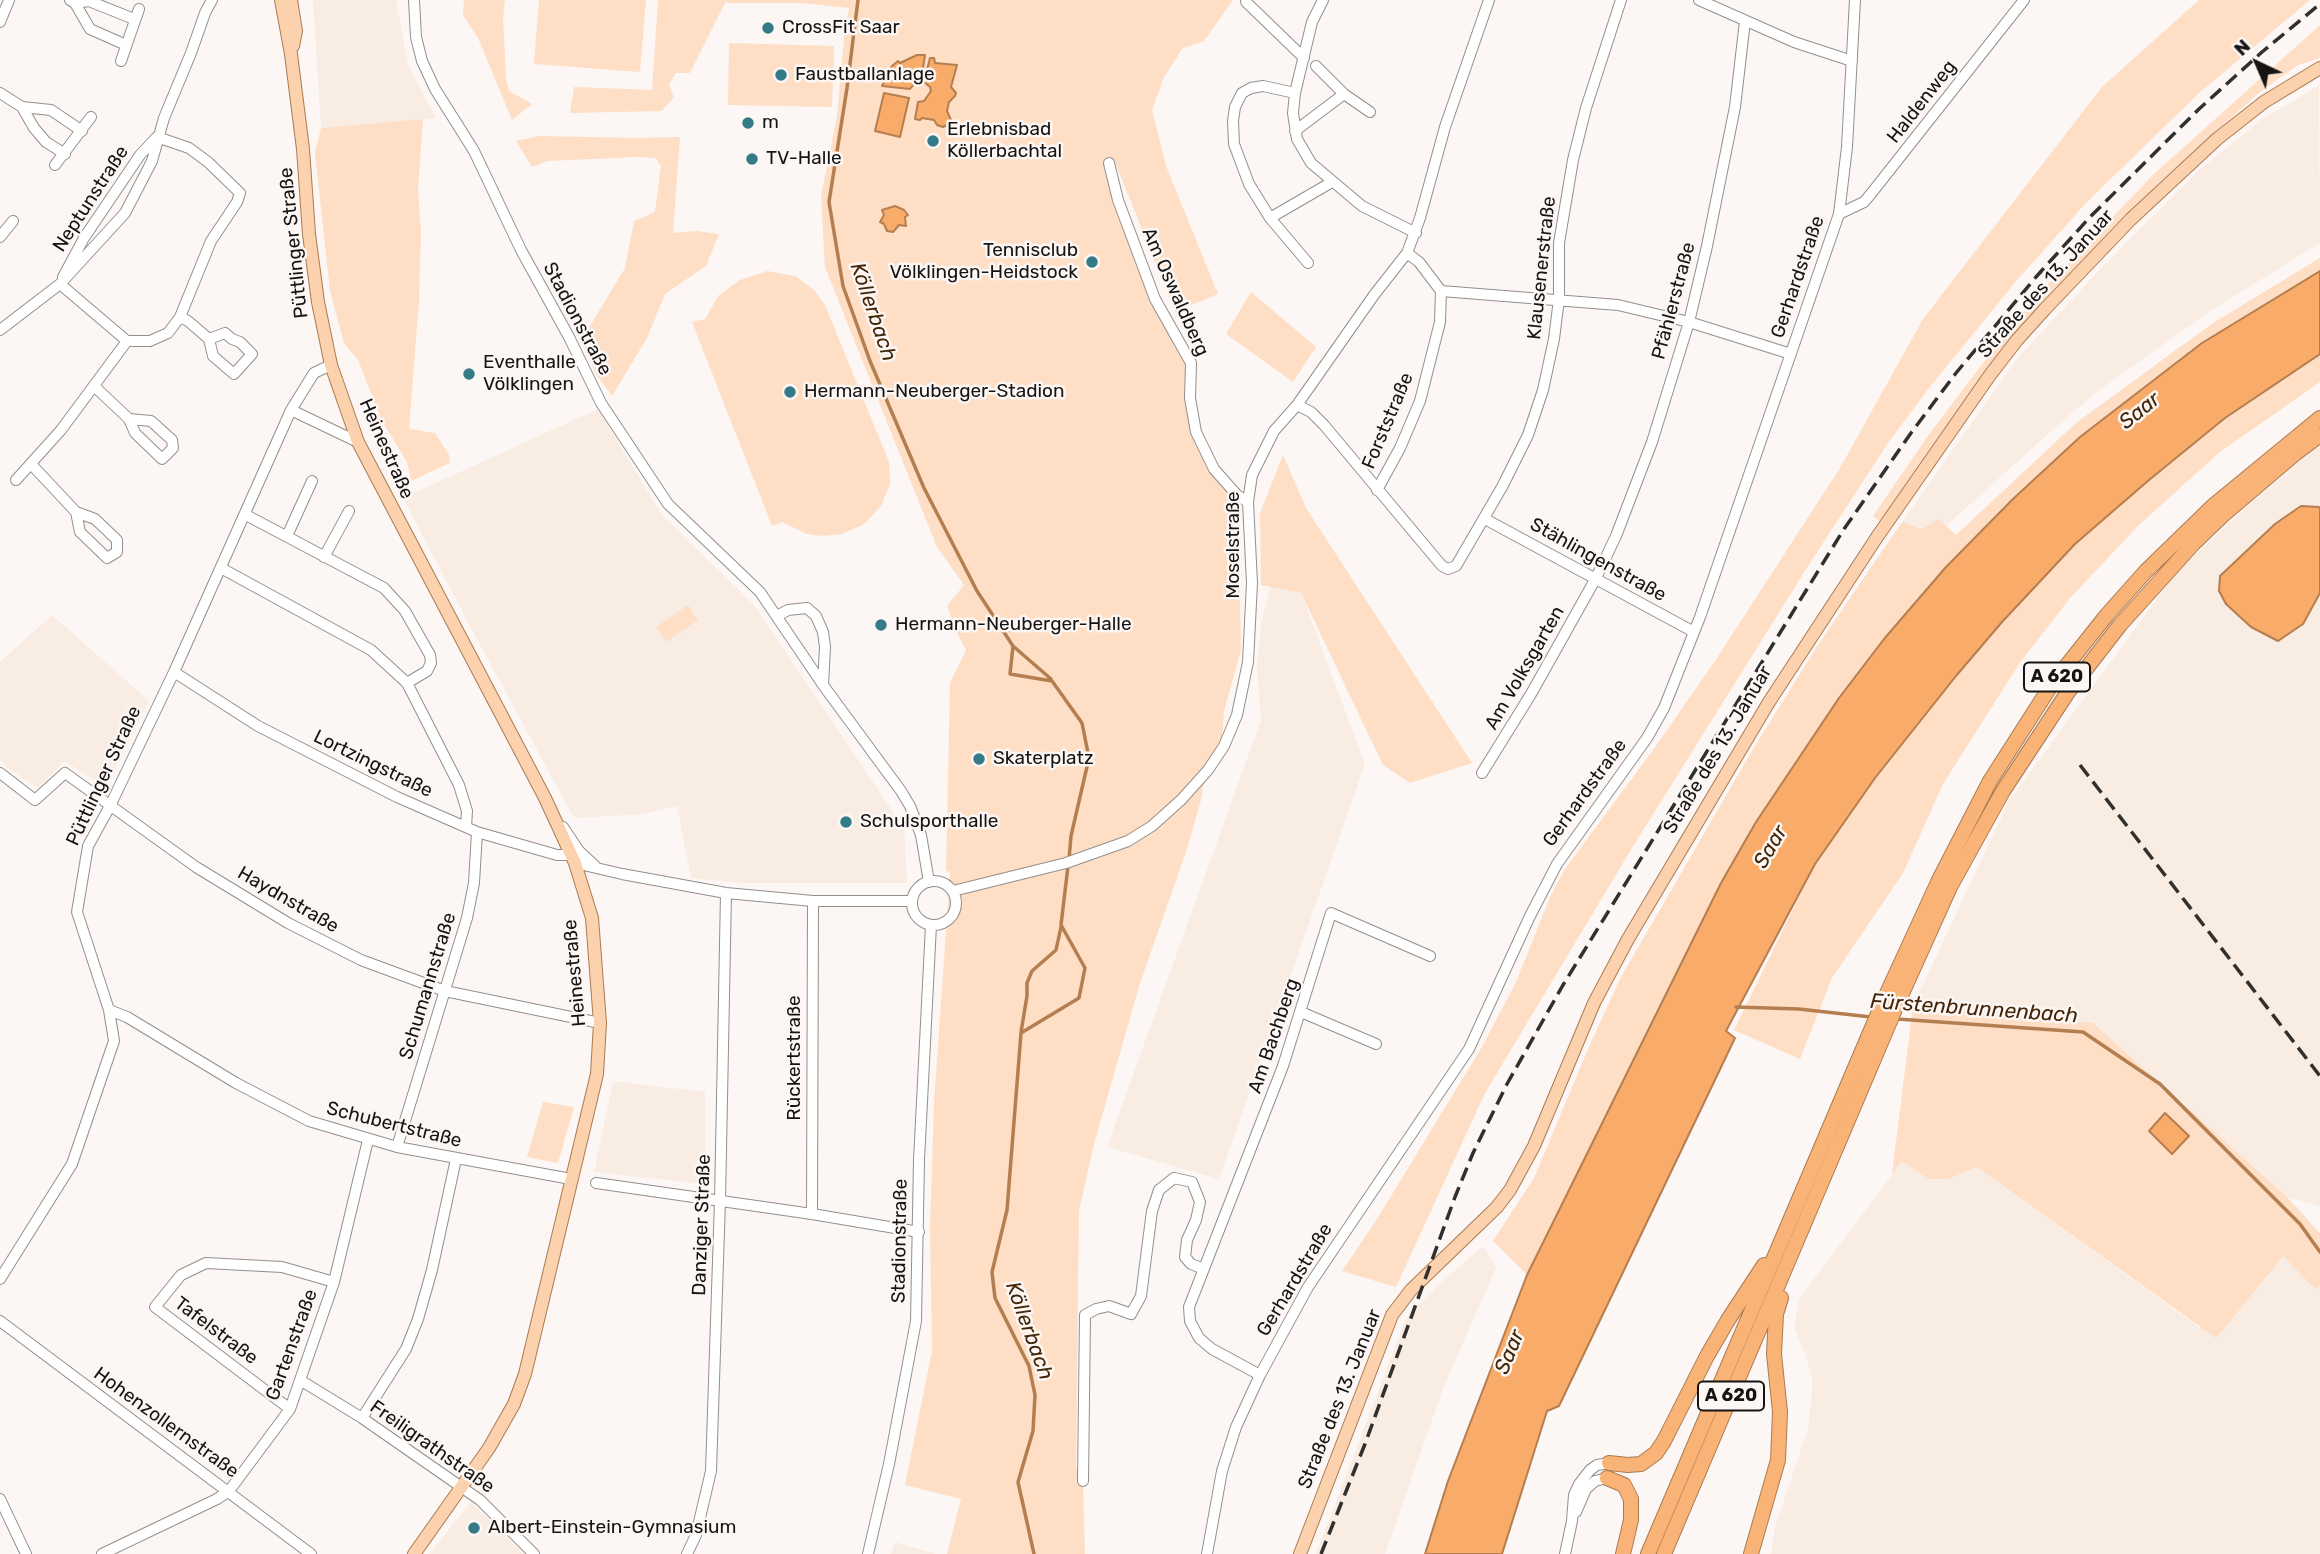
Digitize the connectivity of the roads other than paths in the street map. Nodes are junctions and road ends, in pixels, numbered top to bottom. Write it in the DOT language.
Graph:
graph roads {
  1 [pos="9,0"];
  2 [pos="212,0"];
  3 [pos="281,0"];
  4 [pos="291,0"];
  5 [pos="414,0"];
  6 [pos="1322,0"];
  7 [pos="1489,0"];
  8 [pos="1621,0"];
  9 [pos="1699,0"];
  10 [pos="1855,0"];
  11 [pos="2024,0"];
  12 [pos="72,1"];
  13 [pos="1246,2"];
  14 [pos="1745,21"];
  15 [pos="0,22"];
  16 [pos="126,45"];
  17 [pos="291,54"];
  18 [pos="1304,58"];
  19 [pos="121,61"];
  20 [pos="1852,61"];
  21 [pos="1316,66"];
  22 [pos="2320,68"];
  23 [pos="0,93"];
  24 [pos="1295,93"];
  25 [pos="1344,94"];
  26 [pos="22,107"];
  27 [pos="1370,112"];
  28 [pos="91,117"];
  29 [pos="82,131"];
  30 [pos="1294,131"];
  31 [pos="157,137"];
  32 [pos="65,154"];
  33 [pos="1109,163"];
  34 [pos="55,165"];
  35 [pos="1332,182"];
  36 [pos="1839,214"];
  37 [pos="1270,218"];
  38 [pos="13,221"];
  39 [pos="2,231"];
  40 [pos="1416,233"];
  41 [pos="1407,253"];
  42 [pos="1308,263"];
  43 [pos="60,284"];
  44 [pos="1441,291"];
  45 [pos="1559,299"];
  46 [pos="180,317"];
  47 [pos="1689,322"];
  48 [pos="0,330"];
  49 [pos="209,339"];
  50 [pos="127,341"];
  51 [pos="1791,354"];
  52 [pos="331,365"];
  53 [pos="94,386"];
  54 [pos="1297,405"];
  55 [pos="291,410"];
  56 [pos="2320,418"];
  57 [pos="129,419"];
  58 [pos="2320,435"];
  59 [pos="358,442"];
  60 [pos="31,464"];
  61 [pos="16,480"];
  62 [pos="312,481"];
  63 [pos="1377,490"];
  64 [pos="1248,502"];
  65 [pos="349,510"];
  66 [pos="76,512"];
  67 [pos="246,515"];
  68 [pos="1485,519"];
  69 [pos="287,536"];
  70 [pos="324,556"];
  71 [pos="221,568"];
  72 [pos="1597,578"];
  73 [pos="777,616"];
  74 [pos="1694,632"];
  75 [pos="174,672"];
  76 [pos="407,684"];
  77 [pos="823,685"];
  78 [pos="1482,773"];
  79 [pos="0,774"];
  80 [pos="545,798"];
  81 [pos="110,806"];
  82 [pos="466,827"];
  83 [pos="477,832"];
  84 [pos="573,859"];
  85 [pos="597,868"];
  86 [pos="929,882"];
  87 [pos="953,891"];
  88 [pos="726,893"];
  89 [pos="813,901"];
  90 [pos="912,901"];
  91 [pos="931,925"];
  92 [pos="1430,956"];
  93 [pos="445,991"];
  94 [pos="1890,1005"];
  95 [pos="110,1010"];
  96 [pos="1301,1012"];
  97 [pos="600,1023"];
  98 [pos="1376,1044"];
  99 [pos="368,1140"];
  100 [pos="397,1147"];
  101 [pos="456,1159"];
  102 [pos="571,1179"];
  103 [pos="596,1183"];
  104 [pos="720,1201"];
  105 [pos="812,1214"];
  106 [pos="919,1232"];
  107 [pos="1791,1236"];
  108 [pos="1204,1269"];
  109 [pos="0,1279"];
  110 [pos="334,1282"];
  111 [pos="0,1321"];
  112 [pos="1260,1375"];
  113 [pos="300,1380"];
  114 [pos="290,1409"];
  115 [pos="362,1418"];
  116 [pos="1609,1463"];
  117 [pos="1607,1478"];
  118 [pos="1083,1481"];
  119 [pos="461,1488"];
  120 [pos="229,1491"];
  121 [pos="0,1499"];
  122 [pos="1572,1521"];
  123 [pos="26,1554"];
  124 [pos="102,1554"];
  125 [pos="312,1554"];
  126 [pos="414,1554"];
  127 [pos="534,1554"];
  128 [pos="687,1554"];
  129 [pos="868,1554"];
  130 [pos="1208,1554"];
  131 [pos="1300,1554"];
  132 [pos="1565,1554"];
  133 [pos="1623,1554"];
  134 [pos="1648,1554"];
  135 [pos="1664,1554"];
  136 [pos="1751,1554"];
  1 -- 15 [label="street"];
  2 -- 31 [label="street, Neptunstraße"];
  3 -- 17 [label="main road, Püttlinger Straße"];
  4 -- 17 [label="main road, Püttlinger Straße"];
  5 -- 73 [label="street, Stadionstraße"];
  6 -- 18 [label="street"];
  7 -- 40 [label="street, Moselstraße"];
  8 -- 45 [label="street, Klausenerstraße"];
  9 -- 14 [label="street"];
  10 -- 20 [label="street, Gerhardstraße"];
  11 -- 36 [label="street, Haldenweg"];
  12 -- 16 [label="street"];
  12 -- 16 [label="street"];
  13 -- 18 [label="street"];
  14 -- 20 [label="street"];
  14 -- 47 [label="street, Pfählerstraße"];
  16 -- 19 [label="street"];
  17 -- 52 [label="main road, Püttlinger Straße"];
  18 -- 24 [label="street"];
  20 -- 36 [label="street, Gerhardstraße"];
  21 -- 25 [label="street"];
  22 -- 131 [label="main road, Straße des 13. Januar"];
  23 -- 26 [label="street"];
  24 -- 30 [label="street"];
  24 -- 37 [label="street"];
  25 -- 27 [label="street"];
  25 -- 30 [label="street"];
  26 -- 29 [label="street"];
  26 -- 32 [label="street"];
  28 -- 29 [label="street"];
  29 -- 32 [label="street"];
  30 -- 35 [label="street"];
  31 -- 43 [label="street, Neptunstraße"];
  31 -- 43 [label="street, Neptunstraße"];
  31 -- 46 [label="street"];
  32 -- 34 [label="street"];
  33 -- 64 [label="street, Am Oswaldberg"];
  35 -- 37 [label="street"];
  35 -- 40 [label="street"];
  36 -- 51 [label="street, Gerhardstraße"];
  37 -- 42 [label="street"];
  38 -- 39 [label="street"];
  40 -- 41 [label="street, Moselstraße"];
  41 -- 44 [label="street"];
  41 -- 54 [label="street, Moselstraße"];
  43 -- 48 [label="street, Neptunstraße"];
  43 -- 50 [label="street"];
  44 -- 45 [label="street"];
  44 -- 63 [label="street, Forststraße"];
  45 -- 47 [label="street"];
  45 -- 68 [label="street, Klausenerstraße"];
  46 -- 49 [label="street"];
  46 -- 50 [label="street"];
  47 -- 51 [label="street"];
  47 -- 72 [label="street, Pfählerstraße"];
  50 -- 53 [label="street"];
  51 -- 74 [label="street, Gerhardstraße"];
  52 -- 55 [label="street, Püttlinger Straße"];
  52 -- 59 [label="main road, Heinestraße"];
  53 -- 57 [label="street"];
  53 -- 60 [label="street"];
  54 -- 63 [label="street"];
  54 -- 64 [label="street, Moselstraße"];
  55 -- 59 [label="street"];
  55 -- 67 [label="street, Püttlinger Straße"];
  56 -- 94 [label="highway, A 620"];
  58 -- 94 [label="highway, A 620"];
  59 -- 80 [label="main road, Heinestraße"];
  60 -- 61 [label="street"];
  60 -- 66 [label="street"];
  62 -- 69 [label="street"];
  63 -- 68 [label="street, Klausenerstraße"];
  64 -- 87 [label="street, Moselstraße"];
  65 -- 70 [label="street"];
  66 -- 66 [label="street"];
  67 -- 69 [label="street"];
  67 -- 71 [label="street, Püttlinger Straße"];
  68 -- 72 [label="street, Stählingenstraße"];
  69 -- 70 [label="street"];
  70 -- 76 [label="street"];
  71 -- 75 [label="street, Püttlinger Straße"];
  71 -- 76 [label="street"];
  72 -- 74 [label="street, Stählingenstraße"];
  72 -- 78 [label="street, Am Volksgarten"];
  73 -- 77 [label="street, Stadionstraße"];
  73 -- 77 [label="street"];
  74 -- 112 [label="street, Gerhardstraße"];
  75 -- 81 [label="street, Püttlinger Straße"];
  75 -- 82 [label="street, Lortzingstraße"];
  76 -- 82 [label="street"];
  77 -- 86 [label="street, Stadionstraße"];
  79 -- 81 [label="street, Haydnstraße"];
  80 -- 84 [label="main road, Heinestraße"];
  80 -- 85 [label="street"];
  81 -- 93 [label="street, Haydnstraße"];
  81 -- 95 [label="street, Püttlinger Straße"];
  82 -- 83 [label="street, Lortzingstraße"];
  83 -- 84 [label="street, Lortzingstraße"];
  83 -- 93 [label="street, Schumannstraße"];
  84 -- 85 [label="street, Lortzingstraße"];
  84 -- 97 [label="main road, Heinestraße"];
  85 -- 88 [label="street, Lortzingstraße"];
  86 -- 87 [label="street"];
  86 -- 90 [label="street"];
  87 -- 91 [label="street"];
  88 -- 89 [label="street, Lortzingstraße"];
  88 -- 104 [label="street, Danziger Straße"];
  89 -- 90 [label="street, Lortzingstraße"];
  89 -- 105 [label="street, Rückertstraße"];
  90 -- 91 [label="street"];
  91 -- 106 [label="street, Stadionstraße"];
  92 -- 96 [label="street, Am Bachberg"];
  93 -- 97 [label="street, Haydnstraße"];
  93 -- 100 [label="street, Schumannstraße"];
  94 -- 107 [label="highway, A 620"];
  95 -- 99 [label="street, Schubertstraße"];
  95 -- 109 [label="street, Püttlinger Straße"];
  96 -- 98 [label="street"];
  96 -- 108 [label="street, Am Bachberg"];
  97 -- 102 [label="main road, Heinestraße"];
  99 -- 100 [label="street, Schubertstraße"];
  99 -- 110 [label="street, Gartenstraße"];
  100 -- 101 [label="street, Schubertstraße"];
  101 -- 102 [label="street, Schubertstraße"];
  101 -- 115 [label="street"];
  102 -- 119 [label="main road, Heinestraße"];
  103 -- 104 [label="street"];
  104 -- 105 [label="street"];
  104 -- 128 [label="street, Danziger Straße"];
  105 -- 106 [label="street"];
  106 -- 129 [label="street, Stadionstraße"];
  107 -- 116 [label="highway"];
  107 -- 134 [label="highway, A 620"];
  107 -- 135 [label="highway, A 620"];
  107 -- 136 [label="highway"];
  108 -- 112 [label="street, Am Bachberg"];
  108 -- 118 [label="street"];
  110 -- 113 [label="street, Gartenstraße"];
  110 -- 114 [label="street, Tafelstraße"];
  111 -- 120 [label="street, Hohenzollernstraße"];
  112 -- 130 [label="street, Gerhardstraße"];
  113 -- 114 [label="street, Gartenstraße"];
  113 -- 115 [label="street, Freiligrathstraße"];
  114 -- 120 [label="street, Gartenstraße"];
  115 -- 119 [label="street, Freiligrathstraße"];
  116 -- 122 [label="street"];
  117 -- 122 [label="street"];
  117 -- 133 [label="highway"];
  119 -- 126 [label="main road, Heinestraße"];
  119 -- 127 [label="street, Freiligrathstraße"];
  120 -- 124 [label="street, Gartenstraße"];
  120 -- 125 [label="street, Hohenzollernstraße"];
  121 -- 123 [label="street"];
  122 -- 132 [label="street"];
}
